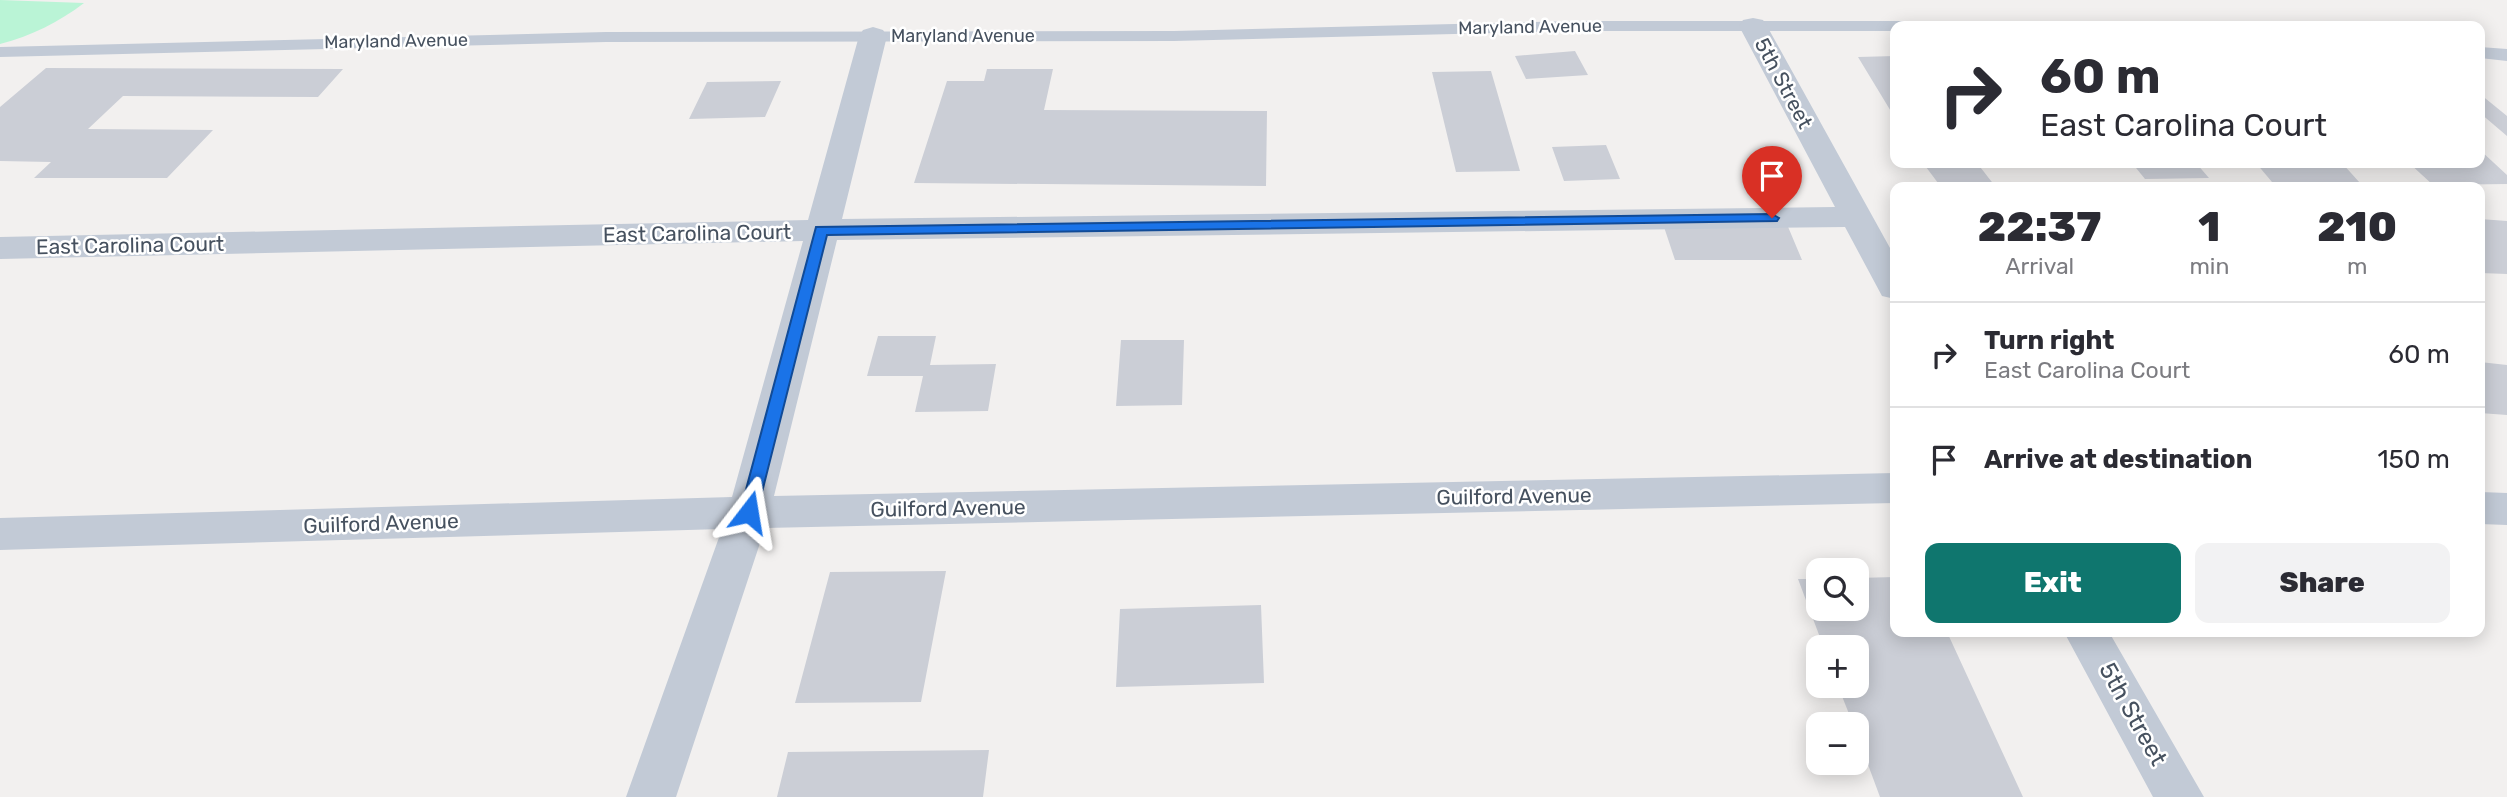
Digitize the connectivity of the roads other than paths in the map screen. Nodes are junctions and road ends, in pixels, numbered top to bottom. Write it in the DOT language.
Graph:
graph roads {
  1 [pos="1753,26"];
  2 [pos="1890,26"];
  3 [pos="873,36"];
  4 [pos="0,52"];
  5 [pos="2485,53"];
  6 [pos="2507,55"];
  7 [pos="1856,217"];
  8 [pos="821,230"];
  9 [pos="0,248"];
  10 [pos="1890,279"];
  11 [pos="1890,488"];
  12 [pos="2485,508"];
  13 [pos="2507,509"];
  14 [pos="749,512"];
  15 [pos="0,534"];
  16 [pos="2090,637"];
  17 [pos="651,797"];
  18 [pos="2179,797"];
  1 -- 2 [label="lane, Maryland Avenue"];
  1 -- 3 [label="lane, Maryland Avenue"];
  1 -- 7 [label="street, 5th Street"];
  3 -- 4 [label="lane, Maryland Avenue"];
  3 -- 8 [label="street"];
  5 -- 6 [label="lane"];
  7 -- 8 [label="street, East Carolina Court"];
  7 -- 10 [label="street, 5th Street"];
  8 -- 9 [label="street, East Carolina Court"];
  8 -- 14 [label="street"];
  11 -- 14 [label="street, Guilford Avenue"];
  12 -- 13 [label="street"];
  14 -- 15 [label="street, Guilford Avenue"];
  14 -- 17 [label="street"];
  16 -- 18 [label="street, 5th Street"];
}
